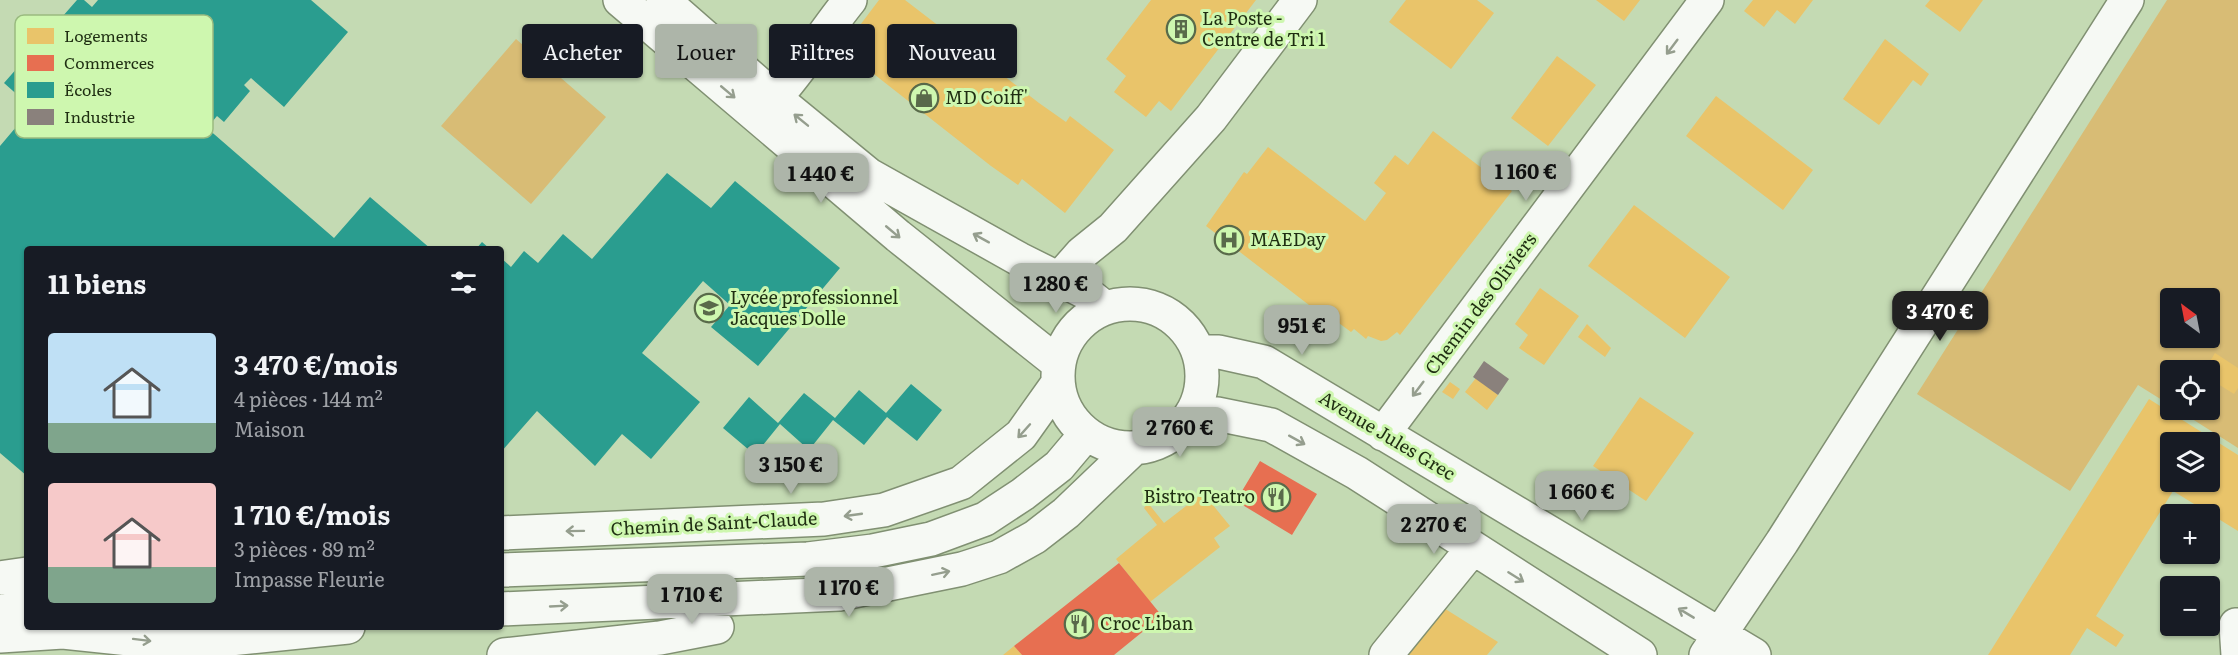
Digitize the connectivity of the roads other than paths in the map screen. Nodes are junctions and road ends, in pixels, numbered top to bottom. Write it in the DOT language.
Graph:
graph roads {
  1 [pos="620,0"];
  2 [pos="663,0"];
  3 [pos="1300,0"];
  4 [pos="1707,0"];
  5 [pos="2127,0"];
  6 [pos="837,4"];
  7 [pos="775,98"];
  8 [pos="1059,279"];
  9 [pos="1105,308"];
  10 [pos="1198,352"];
  11 [pos="1058,374"];
  12 [pos="1192,412"];
  13 [pos="1086,434"];
  14 [pos="1383,434"];
  15 [pos="1134,448"];
  16 [pos="504,532"];
  17 [pos="1472,549"];
  18 [pos="504,570"];
  19 [pos="24,574"];
  20 [pos="0,578"];
  21 [pos="24,609"];
  22 [pos="504,609"];
  23 [pos="717,627"];
  24 [pos="2,629"];
  25 [pos="319,630"];
  26 [pos="1713,644"];
  27 [pos="504,655"];
  28 [pos="1386,655"];
  29 [pos="1641,655"];
  30 [pos="1754,655"];
  1 -- 11 [label="street, one-way"];
  2 -- 7 [label="street"];
  3 -- 8 [label="street"];
  4 -- 14 [label="street, Chemin des Oliviers, one-way"];
  5 -- 26 [label="street"];
  6 -- 7 [label="street"];
  8 -- 7 [label="street, one-way"];
  8 -- 9 [label="street"];
  9 -- 10 [label="street"];
  9 -- 11 [label="street"];
  10 -- 12 [label="street"];
  10 -- 14 [label="street, Avenue Jules Grec"];
  11 -- 13 [label="street"];
  11 -- 16 [label="street, Chemin de Saint-Claude, one-way"];
  12 -- 15 [label="street"];
  12 -- 17 [label="street, one-way"];
  13 -- 15 [label="street"];
  13 -- 18 [label="street, Chemin de Saint-Claude"];
  26 -- 14 [label="street, Avenue Jules Grec, one-way"];
  23 -- 15 [label="street, one-way"];
  17 -- 28 [label="street"];
  17 -- 29 [label="street, one-way"];
  19 -- 20 [label="street"];
  21 -- 24 [label="street"];
  22 -- 23 [label="street, one-way"];
  23 -- 27 [label="street"];
  24 -- 25 [label="street, one-way"];
  26 -- 30 [label="street, Avenue Jules Grec"];
}
